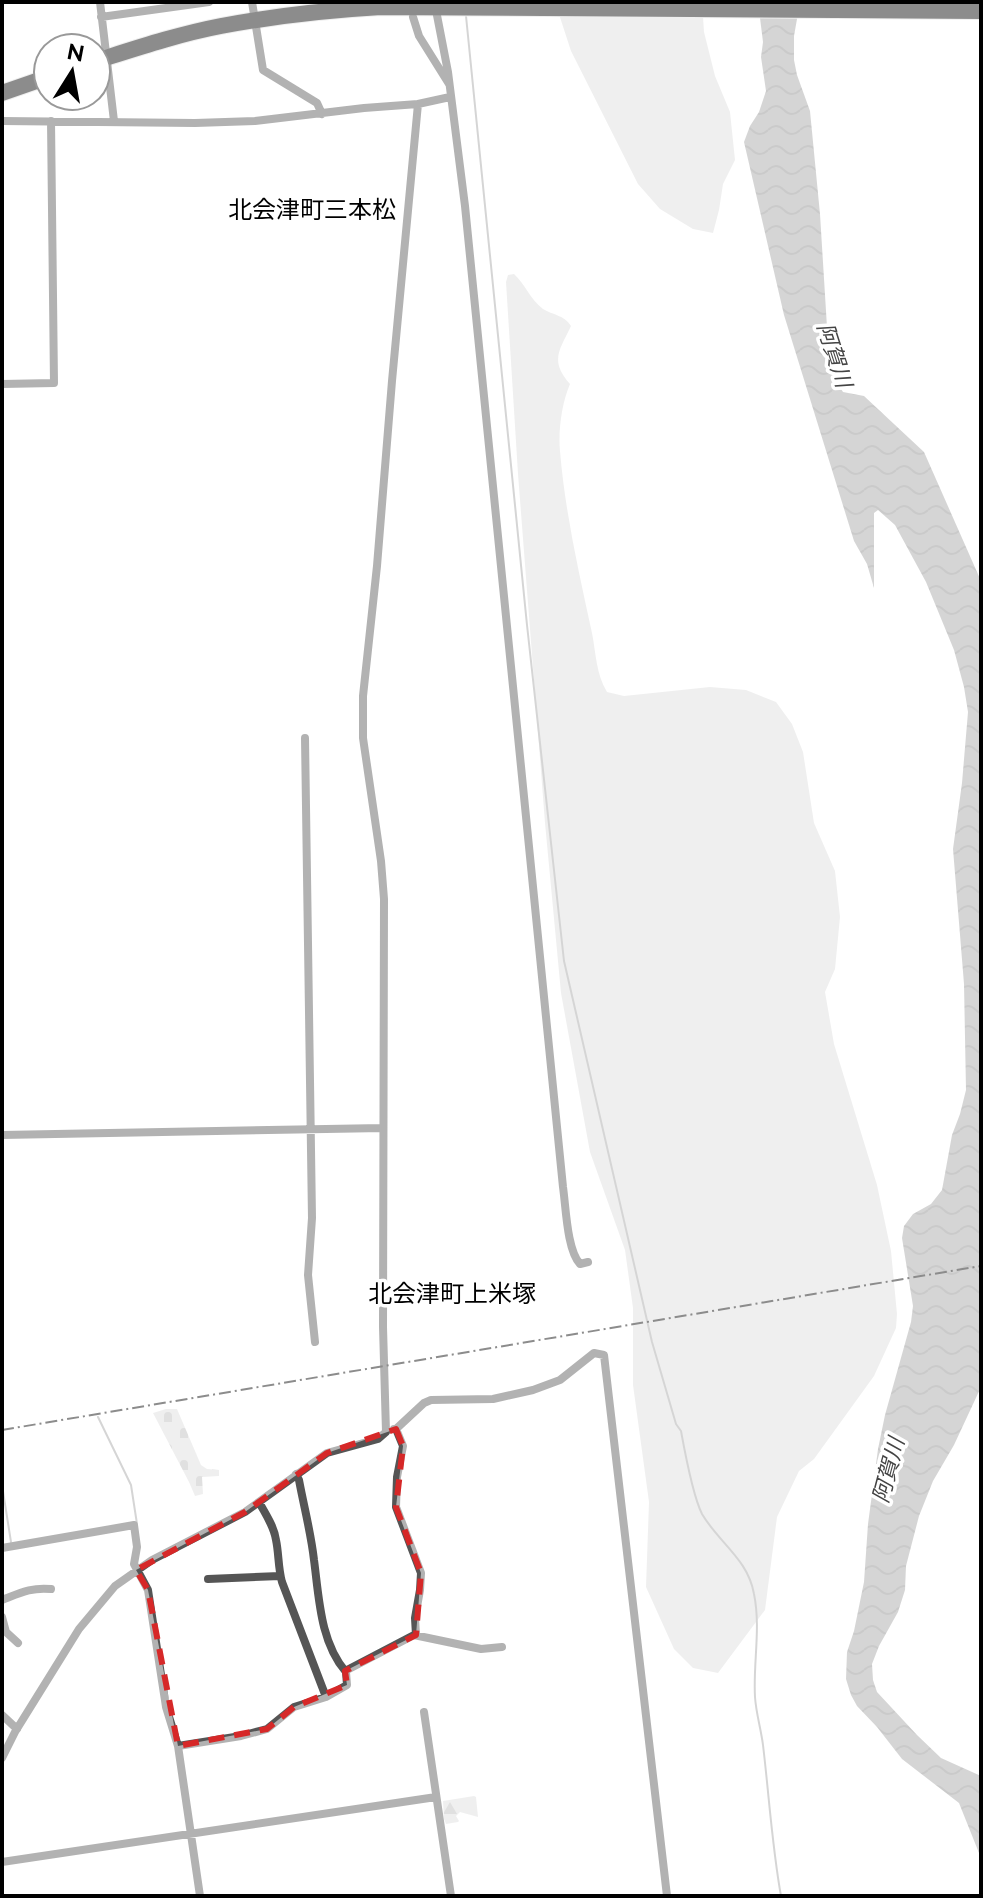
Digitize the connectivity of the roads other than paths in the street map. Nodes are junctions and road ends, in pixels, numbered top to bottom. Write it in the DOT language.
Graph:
graph roads {
  1 [pos="100,2"];
  2 [pos="209,2"];
  3 [pos="252,2"];
  4 [pos="437,5"];
  5 [pos="981,11"];
  6 [pos="101,17"];
  7 [pos="413,17"];
  8 [pos="255,20"];
  9 [pos="101,32"];
  10 [pos="112,57"];
  11 [pos="32,83"];
  12 [pos="449,85"];
  13 [pos="2,93"];
  14 [pos="450,97"];
  15 [pos="418,104"];
  16 [pos="112,111"];
  17 [pos="322,114"];
  18 [pos="2,121"];
  19 [pos="51,121"];
  20 [pos="114,121"];
  21 [pos="2,384"];
  22 [pos="305,738"];
  23 [pos="383,1128"];
  24 [pos="311,1130"];
  25 [pos="2,1135"];
  26 [pos="588,1262"];
  27 [pos="315,1342"];
  28 [pos="396,1429"];
  29 [pos="386,1432"];
  30 [pos="296,1474"];
  31 [pos="259,1502"];
  32 [pos="2,1548"];
  33 [pos="136,1570"];
  34 [pos="280,1576"];
  35 [pos="208,1579"];
  36 [pos="51,1589"];
  37 [pos="2,1600"];
  38 [pos="2,1617"];
  39 [pos="416,1635"];
  40 [pos="18,1643"];
  41 [pos="502,1647"];
  42 [pos="346,1672"];
  43 [pos="326,1697"];
  44 [pos="424,1712"];
  45 [pos="2,1715"];
  46 [pos="17,1729"];
  47 [pos="178,1746"];
  48 [pos="2,1758"];
  49 [pos="436,1797"];
  50 [pos="191,1834"];
  51 [pos="2,1862"];
  52 [pos="200,1896"];
  53 [pos="451,1896"];
  54 [pos="667,1896"];
  1 -- 6 [label="street"];
  2 -- 6 [label="street"];
  3 -- 8 [label="street"];
  4 -- 5 [label="highway"];
  4 -- 8 [label="highway"];
  4 -- 12 [label="street"];
  6 -- 9 [label="street"];
  7 -- 12 [label="street"];
  8 -- 10 [label="highway"];
  8 -- 17 [label="street"];
  11 -- 13 [label="highway"];
  12 -- 14 [label="street"];
  14 -- 15 [label="street"];
  14 -- 26 [label="street"];
  15 -- 17 [label="street"];
  15 -- 23 [label="street"];
  16 -- 20 [label="street"];
  17 -- 20 [label="street"];
  18 -- 19 [label="street"];
  19 -- 20 [label="street"];
  19 -- 21 [label="street"];
  22 -- 24 [label="street"];
  23 -- 24 [label="street"];
  23 -- 29 [label="street"];
  24 -- 25 [label="street"];
  24 -- 27 [label="street"];
  28 -- 29 [label="street"];
  28 -- 39 [label="street"];
  28 -- 54 [label="street"];
  29 -- 30 [label="street"];
  30 -- 31 [label="street"];
  30 -- 42 [label="street"];
  31 -- 33 [label="street"];
  31 -- 34 [label="street"];
  32 -- 33 [label="street"];
  33 -- 46 [label="street"];
  33 -- 47 [label="street"];
  34 -- 35 [label="street"];
  34 -- 43 [label="street"];
  36 -- 37 [label="street"];
  38 -- 40 [label="street"];
  39 -- 41 [label="street"];
  39 -- 42 [label="street"];
  42 -- 43 [label="street"];
  43 -- 47 [label="street"];
  44 -- 49 [label="street"];
  45 -- 46 [label="street"];
  46 -- 48 [label="street"];
  47 -- 50 [label="street"];
  49 -- 50 [label="street"];
  49 -- 53 [label="street"];
  50 -- 51 [label="street"];
  50 -- 52 [label="street"];
}
